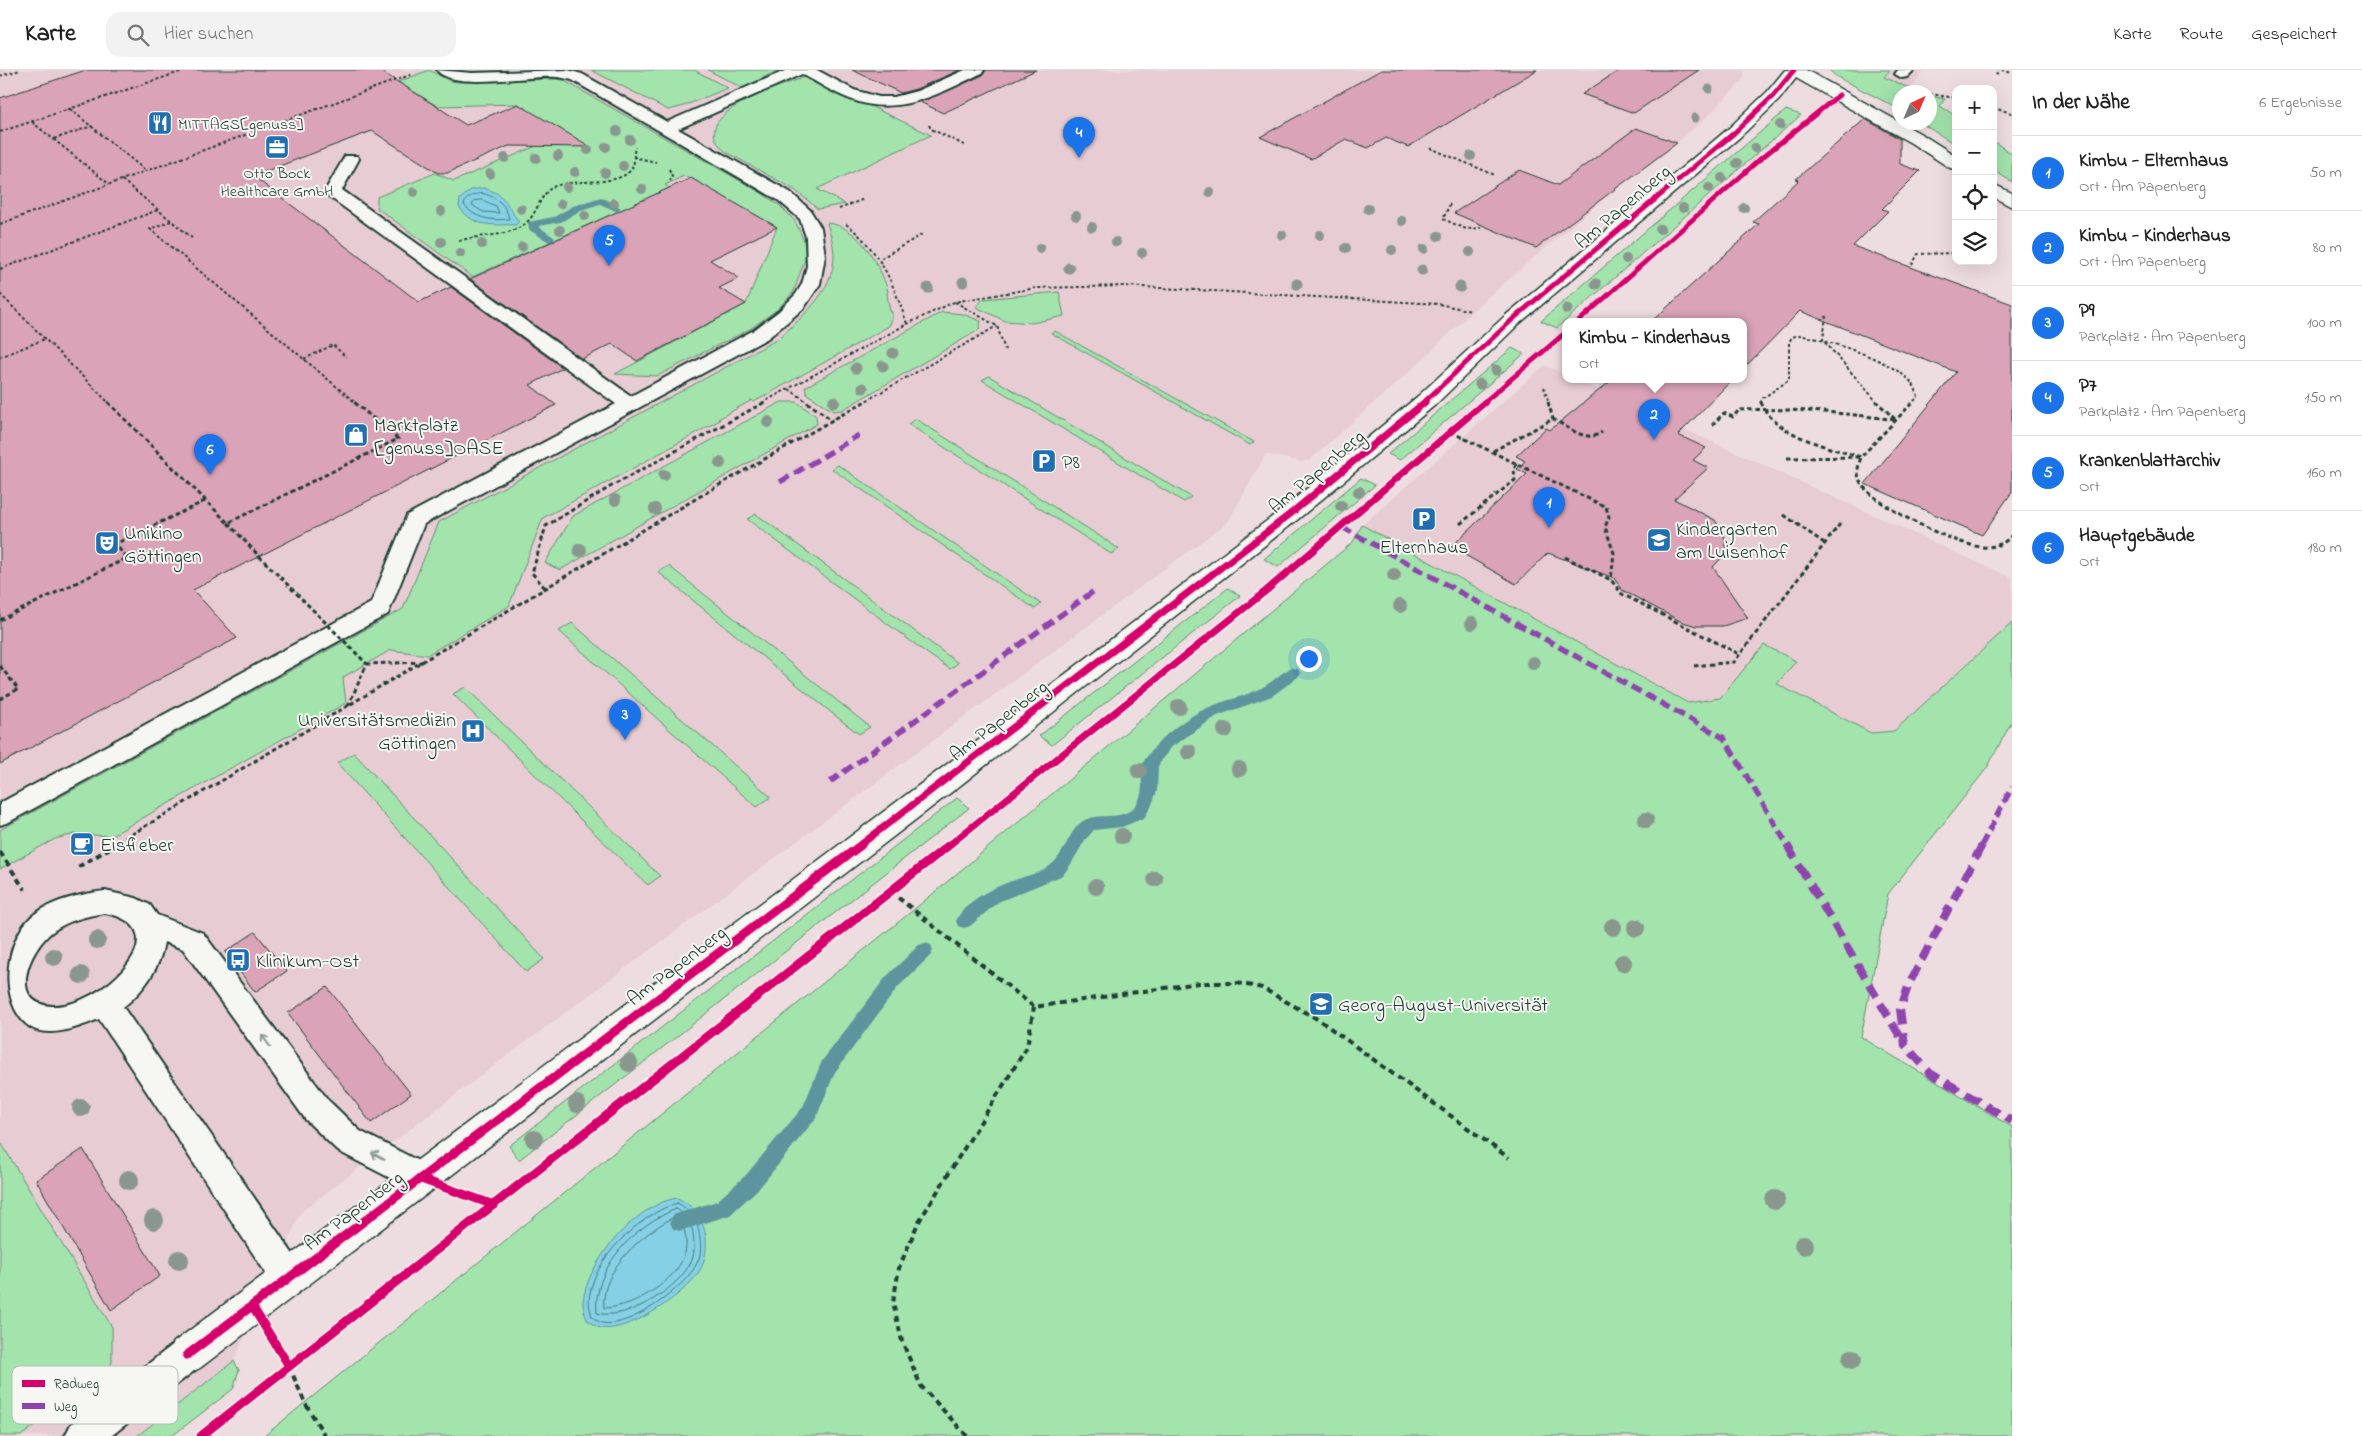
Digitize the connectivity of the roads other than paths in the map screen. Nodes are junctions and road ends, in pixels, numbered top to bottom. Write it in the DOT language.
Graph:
graph roads {
  1 [pos="444,70"];
  2 [pos="800,70"];
  3 [pos="805,70"];
  4 [pos="977,70"];
  5 [pos="1794,70"];
  6 [pos="512,72"];
  7 [pos="667,128"];
  8 [pos="352,159"];
  9 [pos="1952,161"];
  10 [pos="1997,192"];
  11 [pos="2012,201"];
  12 [pos="630,404"];
  13 [pos="0,815"];
  14 [pos="149,924"];
  15 [pos="104,1003"];
  16 [pos="421,1179"];
  17 [pos="288,1278"];
  18 [pos="187,1355"];
  19 [pos="173,1366"];
  20 [pos="98,1424"];
  21 [pos="83,1436"];
  1 -- 6 [label="lane"];
  2 -- 7 [label="lane"];
  3 -- 4 [label="lane"];
  5 -- 9 [label="street"];
  5 -- 16 [label="street, Am Papenberg"];
  6 -- 7 [label="lane"];
  7 -- 12 [label="lane"];
  8 -- 12 [label="lane"];
  10 -- 11 [label="street"];
  12 -- 13 [label="lane"];
  14 -- 15 [label="lane"];
  14 -- 15 [label="lane"];
  16 -- 14 [label="lane, one-way"];
  15 -- 17 [label="lane"];
  16 -- 17 [label="street, Am Papenberg"];
  17 -- 18 [label="street, Am Papenberg"];
  18 -- 19 [label="lane"];
  20 -- 21 [label="lane"];
}
